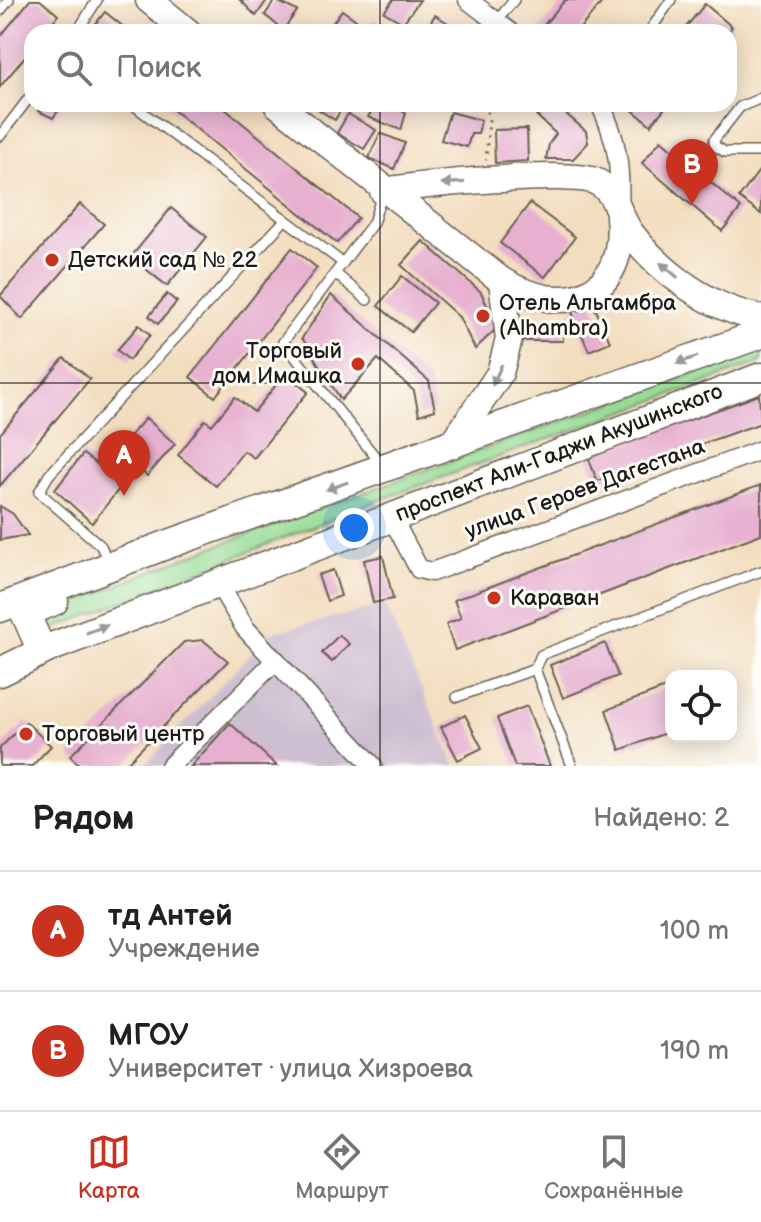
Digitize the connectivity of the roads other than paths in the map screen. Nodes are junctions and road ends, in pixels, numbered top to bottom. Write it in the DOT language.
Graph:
graph roads {
  1 [pos="9,0"];
  2 [pos="97,0"];
  3 [pos="149,0"];
  4 [pos="468,0"];
  5 [pos="514,0"];
  6 [pos="671,0"];
  7 [pos="0,11"];
  8 [pos="82,24"];
  9 [pos="178,24"];
  10 [pos="499,24"];
  11 [pos="504,24"];
  12 [pos="654,24"];
  13 [pos="761,98"];
  14 [pos="24,104"];
  15 [pos="737,111"];
  16 [pos="142,112"];
  17 [pos="287,112"];
  18 [pos="604,112"];
  19 [pos="736,112"];
  20 [pos="0,136"];
  21 [pos="761,152"];
  22 [pos="383,191"];
  23 [pos="619,216"];
  24 [pos="284,221"];
  25 [pos="343,263"];
  26 [pos="335,273"];
  27 [pos="502,281"];
  28 [pos="367,300"];
  29 [pos="761,318"];
  30 [pos="761,334"];
  31 [pos="759,380"];
  32 [pos="452,445"];
  33 [pos="761,450"];
  34 [pos="385,469"];
  35 [pos="391,516"];
  36 [pos="110,566"];
  37 [pos="761,571"];
  38 [pos="218,583"];
  39 [pos="46,591"];
  40 [pos="0,592"];
  41 [pos="0,608"];
  42 [pos="42,651"];
  43 [pos="276,660"];
  44 [pos="535,669"];
  45 [pos="0,672"];
  46 [pos="457,697"];
  47 [pos="170,766"];
  48 [pos="373,766"];
  49 [pos="572,766"];
  1 -- 7 [label="lane"];
  2 -- 8 [label="lane"];
  3 -- 9 [label="main road"];
  4 -- 10 [label="street"];
  5 -- 11 [label="lane"];
  6 -- 12 [label="lane"];
  13 -- 15 [label="lane"];
  14 -- 20 [label="lane"];
  16 -- 24 [label="lane"];
  17 -- 22 [label="main road"];
  18 -- 23 [label="street"];
  19 -- 21 [label="lane"];
  23 -- 22 [label="main road, one-way"];
  22 -- 25 [label="lane"];
  22 -- 27 [label="main road"];
  23 -- 27 [label="main road"];
  29 -- 23 [label="main road, one-way"];
  24 -- 25 [label="lane"];
  24 -- 36 [label="lane"];
  25 -- 26 [label="lane"];
  26 -- 28 [label="lane"];
  26 -- 34 [label="lane"];
  27 -- 32 [label="main road, one-way"];
  30 -- 32 [label="main road, проспект Али-Гаджи Акушинского, one-way"];
  31 -- 35 [label="main road, проспект Али-Гаджи Акушинского"];
  32 -- 34 [label="main road, проспект Али-Гаджи Акушинского"];
  33 -- 35 [label="street, улица Героев Дагестана"];
  34 -- 36 [label="main road, проспект Али-Гаджи Акушинского, one-way"];
  35 -- 38 [label="main road, проспект Али-Гаджи Акушинского"];
  36 -- 39 [label="main road, проспект Али-Гаджи Акушинского"];
  36 -- 42 [label="main road"];
  37 -- 44 [label="lane"];
  42 -- 38 [label="main road, проспект Али-Гаджи Акушинского, one-way"];
  38 -- 43 [label="street"];
  39 -- 40 [label="street"];
  39 -- 41 [label="main road, проспект Али-Гаджи Акушинского"];
  42 -- 45 [label="main road, проспект Али-Гаджи Акушинского"];
  43 -- 47 [label="street"];
  43 -- 48 [label="street"];
  44 -- 46 [label="lane"];
  44 -- 49 [label="lane"];
}
